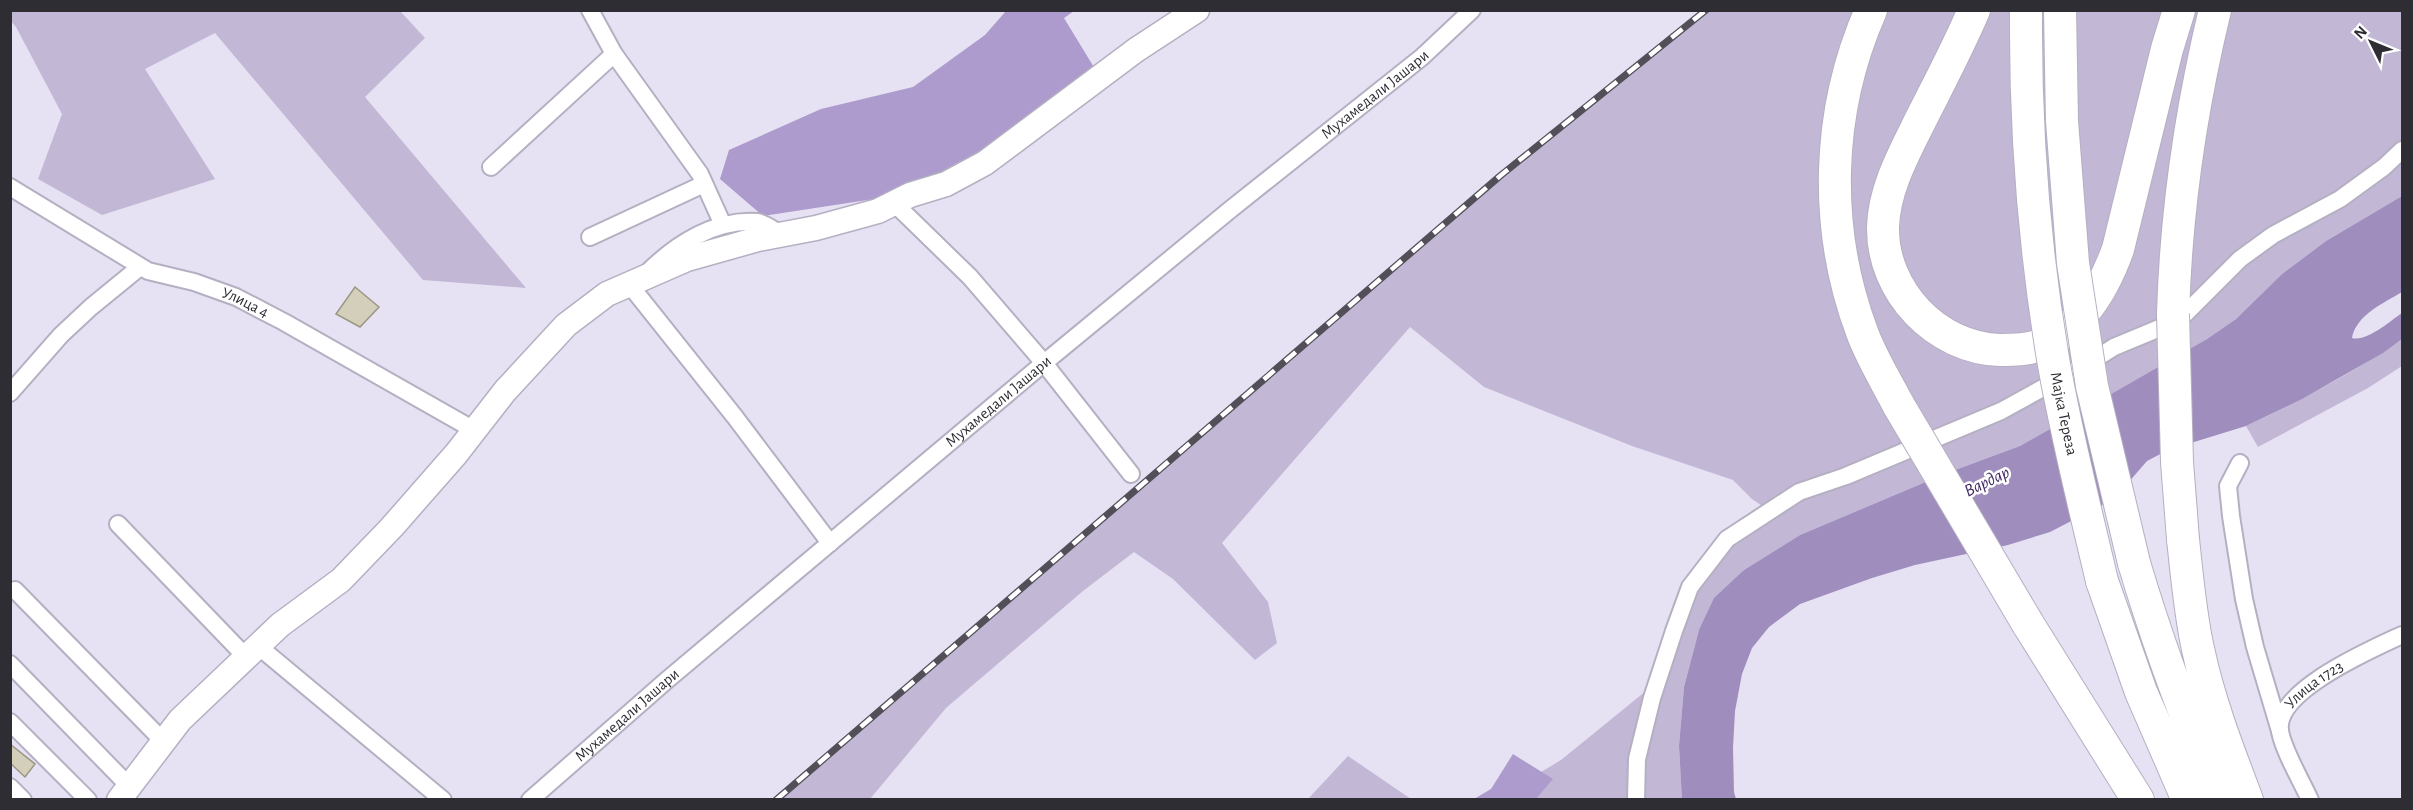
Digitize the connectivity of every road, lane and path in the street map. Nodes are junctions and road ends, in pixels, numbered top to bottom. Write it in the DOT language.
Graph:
graph roads {
  1 [pos="590,10"];
  2 [pos="1197,10"];
  3 [pos="1472,10"];
  4 [pos="1871,10"];
  5 [pos="1974,10"];
  6 [pos="2026,10"];
  7 [pos="2060,10"];
  8 [pos="2179,10"];
  9 [pos="2215,10"];
  10 [pos="614,54"];
  11 [pos="2403,150"];
  12 [pos="491,167"];
  13 [pos="704,184"];
  14 [pos="10,187"];
  15 [pos="894,203"];
  16 [pos="723,225"];
  17 [pos="782,235"];
  18 [pos="590,237"];
  19 [pos="140,267"];
  20 [pos="635,281"];
  21 [pos="1044,363"];
  22 [pos="10,393"];
  23 [pos="474,430"];
  24 [pos="2240,463"];
  25 [pos="1131,474"];
  26 [pos="118,524"];
  27 [pos="830,543"];
  28 [pos="15,590"];
  29 [pos="2403,635"];
  30 [pos="252,652"];
  31 [pos="10,664"];
  32 [pos="10,723"];
  33 [pos="2280,731"];
  34 [pos="164,742"];
  35 [pos="10,787"];
  36 [pos="124,792"];
  37 [pos="23,800"];
  38 [pos="87,800"];
  39 [pos="443,800"];
  40 [pos="530,800"];
  41 [pos="1636,800"];
  42 [pos="2138,800"];
  43 [pos="2188,800"];
  44 [pos="2220,800"];
  45 [pos="2247,800"];
  46 [pos="2310,800"];
  1 -- 10 [label="street"];
  2 -- 15 [label="main road"];
  3 -- 21 [label="street, Мухамедали Јашари"];
  4 -- 42 [label="highway, bridge"];
  5 -- 8 [label="highway"];
  6 -- 43 [label="highway, Мајка Тереза, bridge"];
  7 -- 44 [label="highway, Мајка Тереза, bridge"];
  9 -- 45 [label="highway, bridge"];
  10 -- 12 [label="street"];
  10 -- 13 [label="street"];
  11 -- 41 [label="street"];
  13 -- 16 [label="street"];
  13 -- 18 [label="street"];
  14 -- 19 [label="street, Улица 4"];
  15 -- 17 [label="main road"];
  15 -- 21 [label="street"];
  16 -- 17 [label="street"];
  16 -- 20 [label="street"];
  17 -- 20 [label="main road"];
  19 -- 22 [label="street"];
  19 -- 23 [label="street, Улица 4"];
  20 -- 23 [label="main road"];
  20 -- 27 [label="street"];
  21 -- 25 [label="street"];
  21 -- 27 [label="street, Мухамедали Јашари"];
  23 -- 30 [label="main road"];
  24 -- 33 [label="street"];
  26 -- 30 [label="street"];
  27 -- 40 [label="street, Мухамедали Јашари"];
  28 -- 34 [label="street"];
  29 -- 33 [label="street, Улица 1723"];
  30 -- 34 [label="main road"];
  30 -- 39 [label="street"];
  31 -- 36 [label="street"];
  32 -- 38 [label="street"];
  33 -- 46 [label="street, Улица 1723"];
  34 -- 36 [label="main road"];
  35 -- 37 [label="street"];
}
